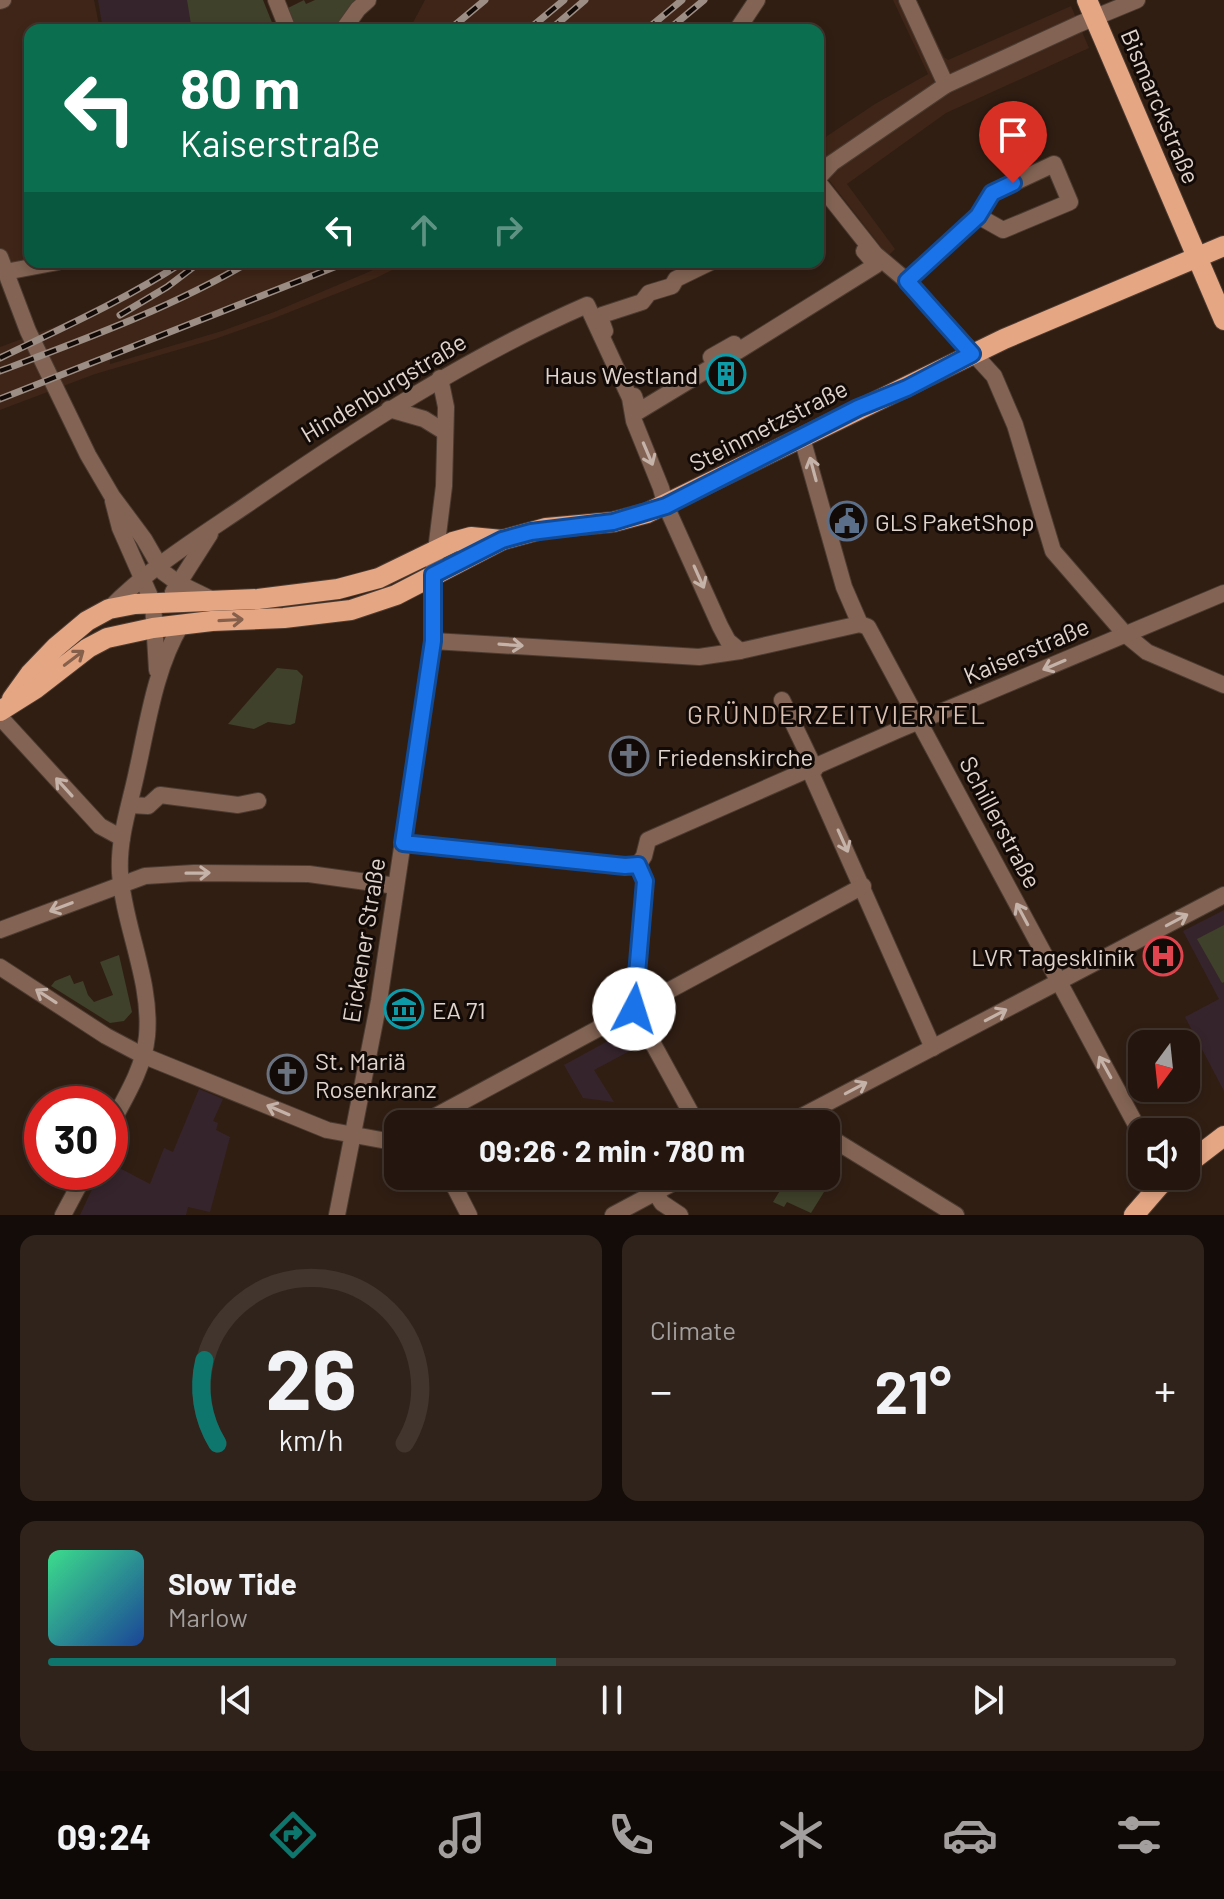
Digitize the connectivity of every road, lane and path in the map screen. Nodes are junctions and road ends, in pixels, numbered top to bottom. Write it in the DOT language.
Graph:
graph roads {
  1 [pos="276,0"];
  2 [pos="368,0"];
  3 [pos="757,0"];
  4 [pos="907,0"];
  5 [pos="1137,0"];
  6 [pos="1091,9"];
  7 [pos="286,24"];
  8 [pos="347,24"];
  9 [pos="741,24"];
  10 [pos="946,85"];
  11 [pos="824,173"];
  12 [pos="824,189"];
  13 [pos="824,208"];
  14 [pos="978,216"];
  15 [pos="1224,246"];
  16 [pos="1197,257"];
  17 [pos="24,263"];
  18 [pos="2,264"];
  19 [pos="699,268"];
  20 [pos="907,281"];
  21 [pos="1224,320"];
  22 [pos="972,354"];
  23 [pos="440,378"];
  24 [pos="389,409"];
  25 [pos="445,432"];
  26 [pos="802,438"];
  27 [pos="112,496"];
  28 [pos="666,506"];
  29 [pos="214,527"];
  30 [pos="144,539"];
  31 [pos="502,540"];
  32 [pos="185,547"];
  33 [pos="436,549"];
  34 [pos="158,566"];
  35 [pos="433,575"];
  36 [pos="142,577"];
  37 [pos="178,583"];
  38 [pos="1224,593"];
  39 [pos="217,602"];
  40 [pos="161,603"];
  41 [pos="109,609"];
  42 [pos="860,624"];
  43 [pos="181,625"];
  44 [pos="153,628"];
  45 [pos="1125,634"];
  46 [pos="433,641"];
  47 [pos="740,651"];
  48 [pos="158,681"];
  49 [pos="1224,685"];
  50 [pos="782,700"];
  51 [pos="3,710"];
  52 [pos="920,721"];
  53 [pos="812,770"];
  54 [pos="258,801"];
  55 [pos="130,805"];
  56 [pos="122,838"];
  57 [pos="403,843"];
  58 [pos="638,865"];
  59 [pos="121,884"];
  60 [pos="396,886"];
  61 [pos="863,886"];
  62 [pos="1224,895"];
  63 [pos="0,930"];
  64 [pos="0,967"];
  65 [pos="1058,982"];
  66 [pos="634,1009"];
  67 [pos="933,1048"];
  68 [pos="142,1055"];
  69 [pos="128,1090"];
  70 [pos="450,1110"];
  71 [pos="689,1110"];
  72 [pos="824,1110"];
  73 [pos="1132,1118"];
  74 [pos="1224,1136"];
  75 [pos="352,1137"];
  76 [pos="384,1141"];
  77 [pos="840,1144"];
  78 [pos="1200,1154"];
  79 [pos="76,1190"];
  80 [pos="456,1190"];
  81 [pos="659,1190"];
  82 [pos="1156,1190"];
  83 [pos="655,1192"];
  84 [pos="63,1215"];
  85 [pos="337,1215"];
  86 [pos="469,1215"];
  87 [pos="613,1215"];
  88 [pos="680,1215"];
  89 [pos="956,1215"];
  90 [pos="1134,1215"];
  1 -- 7 [label="street"];
  2 -- 8 [label="street"];
  3 -- 9 [label="street"];
  4 -- 10 [label="street"];
  5 -- 6 [label="street"];
  6 -- 10 [label="street"];
  6 -- 16 [label="main road, Bismarckstraße"];
  10 -- 11 [label="street"];
  12 -- 20 [label="street"];
  13 -- 19 [label="street"];
  14 -- 14 [label="street"];
  14 -- 20 [label="street"];
  15 -- 16 [label="main road, Steinmetzstraße"];
  16 -- 21 [label="main road, Bismarckstraße"];
  16 -- 22 [label="main road, Steinmetzstraße"];
  17 -- 18 [label="street"];
  18 -- 27 [label="street"];
  20 -- 22 [label="street"];
  22 -- 26 [label="main road, Steinmetzstraße"];
  22 -- 45 [label="street"];
  23 -- 24 [label="street, Hindenburgstraße"];
  23 -- 25 [label="street, Eickener Straße"];
  23 -- 28 [label="street, Hindenburgstraße, one-way"];
  24 -- 25 [label="street"];
  24 -- 29 [label="street, Hindenburgstraße"];
  25 -- 33 [label="street, Eickener Straße"];
  26 -- 28 [label="main road, Steinmetzstraße"];
  42 -- 26 [label="street, Schillerstraße, one-way"];
  27 -- 30 [label="street"];
  27 -- 36 [label="street"];
  28 -- 31 [label="main road, Steinmetzstraße"];
  28 -- 47 [label="street, one-way"];
  29 -- 32 [label="street, Hindenburgstraße"];
  29 -- 37 [label="street, Hindenburgstraße"];
  30 -- 32 [label="street"];
  30 -- 34 [label="street"];
  31 -- 33 [label="main road, Steinmetzstraße"];
  31 -- 35 [label="main road, Steinmetzstraße"];
  32 -- 34 [label="street, Hindenburgstraße"];
  33 -- 35 [label="street, Eickener Straße"];
  33 -- 39 [label="main road, Steinmetzstraße"];
  34 -- 36 [label="street, Hindenburgstraße"];
  34 -- 37 [label="street"];
  43 -- 35 [label="main road, Steinmetzstraße, one-way"];
  35 -- 46 [label="street, Eickener Straße"];
  36 -- 40 [label="street"];
  36 -- 41 [label="street, Hindenburgstraße"];
  37 -- 39 [label="street"];
  37 -- 40 [label="street, Hindenburgstraße"];
  38 -- 45 [label="street, Kaiserstraße"];
  39 -- 40 [label="main road, Steinmetzstraße"];
  40 -- 41 [label="main road, Hindenburgstraße"];
  40 -- 44 [label="street, Hindenburgstraße"];
  41 -- 51 [label="main road, Hindenburgstraße"];
  42 -- 47 [label="street"];
  42 -- 52 [label="street, Schillerstraße"];
  43 -- 44 [label="main road, Steinmetzstraße"];
  43 -- 48 [label="street"];
  44 -- 48 [label="street"];
  51 -- 44 [label="main road, one-way"];
  45 -- 49 [label="street"];
  45 -- 52 [label="street, Kaiserstraße, one-way"];
  46 -- 47 [label="street, one-way"];
  46 -- 57 [label="street, Eickener Straße"];
  48 -- 55 [label="street"];
  50 -- 53 [label="street"];
  56 -- 51 [label="street, one-way"];
  52 -- 53 [label="street, Kaiserstraße"];
  65 -- 52 [label="street, Schillerstraße, one-way"];
  53 -- 58 [label="street, Kaiserstraße"];
  53 -- 61 [label="street, one-way"];
  54 -- 55 [label="street"];
  55 -- 56 [label="street"];
  56 -- 59 [label="street"];
  57 -- 58 [label="street"];
  57 -- 60 [label="street, Eickener Straße"];
  58 -- 66 [label="street"];
  59 -- 60 [label="street, one-way"];
  59 -- 63 [label="street, one-way"];
  59 -- 68 [label="street"];
  60 -- 75 [label="street, Eickener Straße"];
  61 -- 66 [label="street"];
  61 -- 67 [label="street"];
  65 -- 62 [label="street, one-way"];
  68 -- 64 [label="street, one-way"];
  67 -- 65 [label="street, one-way"];
  73 -- 65 [label="street, Schillerstraße, one-way"];
  66 -- 70 [label="street"];
  66 -- 71 [label="street"];
  72 -- 67 [label="street, one-way"];
  68 -- 69 [label="street"];
  75 -- 68 [label="street, one-way"];
  74 -- 78 [label="main road"];
  75 -- 76 [label="street"];
  75 -- 85 [label="street, Eickener Straße"];
  77 -- 89 [label="street"];
  79 -- 84 [label="street"];
  80 -- 86 [label="street"];
  81 -- 83 [label="street"];
  82 -- 90 [label="main road"];
  83 -- 87 [label="street"];
  83 -- 88 [label="street"];
}
